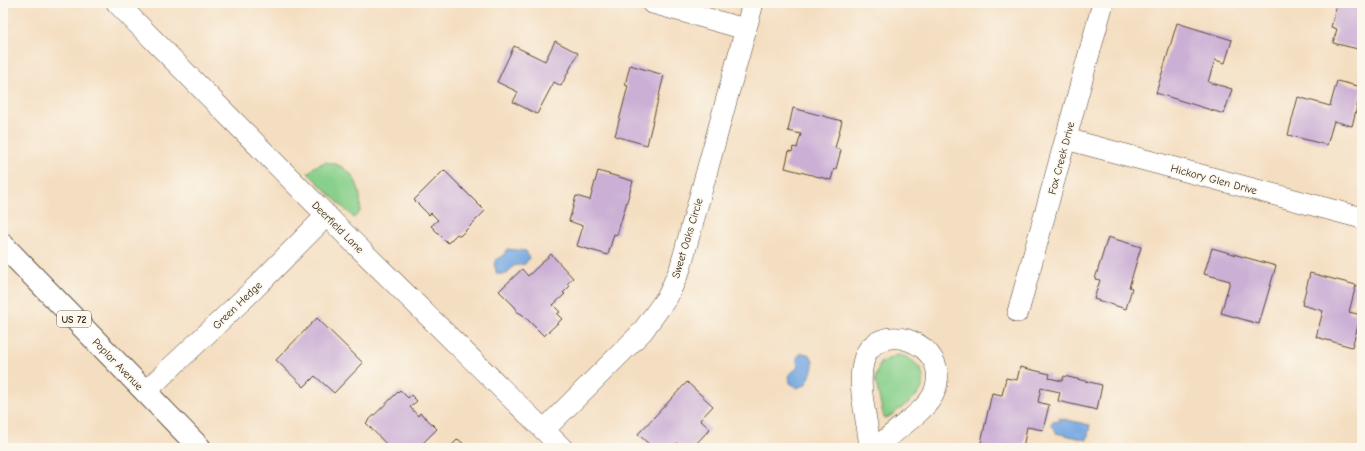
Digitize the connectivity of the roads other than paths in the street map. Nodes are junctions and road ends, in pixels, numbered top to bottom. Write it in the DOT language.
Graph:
graph roads {
  1 [pos="117,3"];
  2 [pos="652,3"];
  3 [pos="753,3"];
  4 [pos="1103,3"];
  5 [pos="745,28"];
  6 [pos="1066,139"];
  7 [pos="326,215"];
  8 [pos="1362,218"];
  9 [pos="3,245"];
  10 [pos="1018,312"];
  11 [pos="145,392"];
  12 [pos="545,429"];
  13 [pos="200,448"];
  14 [pos="562,448"];
  15 [pos="870,448"];
  16 [pos="877,448"];
  1 -- 7 [label="street, Deerfield Lane"];
  2 -- 5 [label="street"];
  3 -- 5 [label="street, Sweet Oaks Circle"];
  4 -- 6 [label="street, Fox Creek Drive"];
  5 -- 12 [label="street, Sweet Oaks Circle"];
  6 -- 8 [label="street, Hickory Glen Drive"];
  6 -- 10 [label="street, Fox Creek Drive"];
  7 -- 11 [label="street, Green Hedge"];
  7 -- 12 [label="street, Deerfield Lane"];
  9 -- 11 [label="main road, Poplar Avenue / US 72"];
  11 -- 13 [label="main road, Poplar Avenue / US 72"];
  12 -- 14 [label="street, Deerfield Lane"];
  15 -- 16 [label="street"];
}
